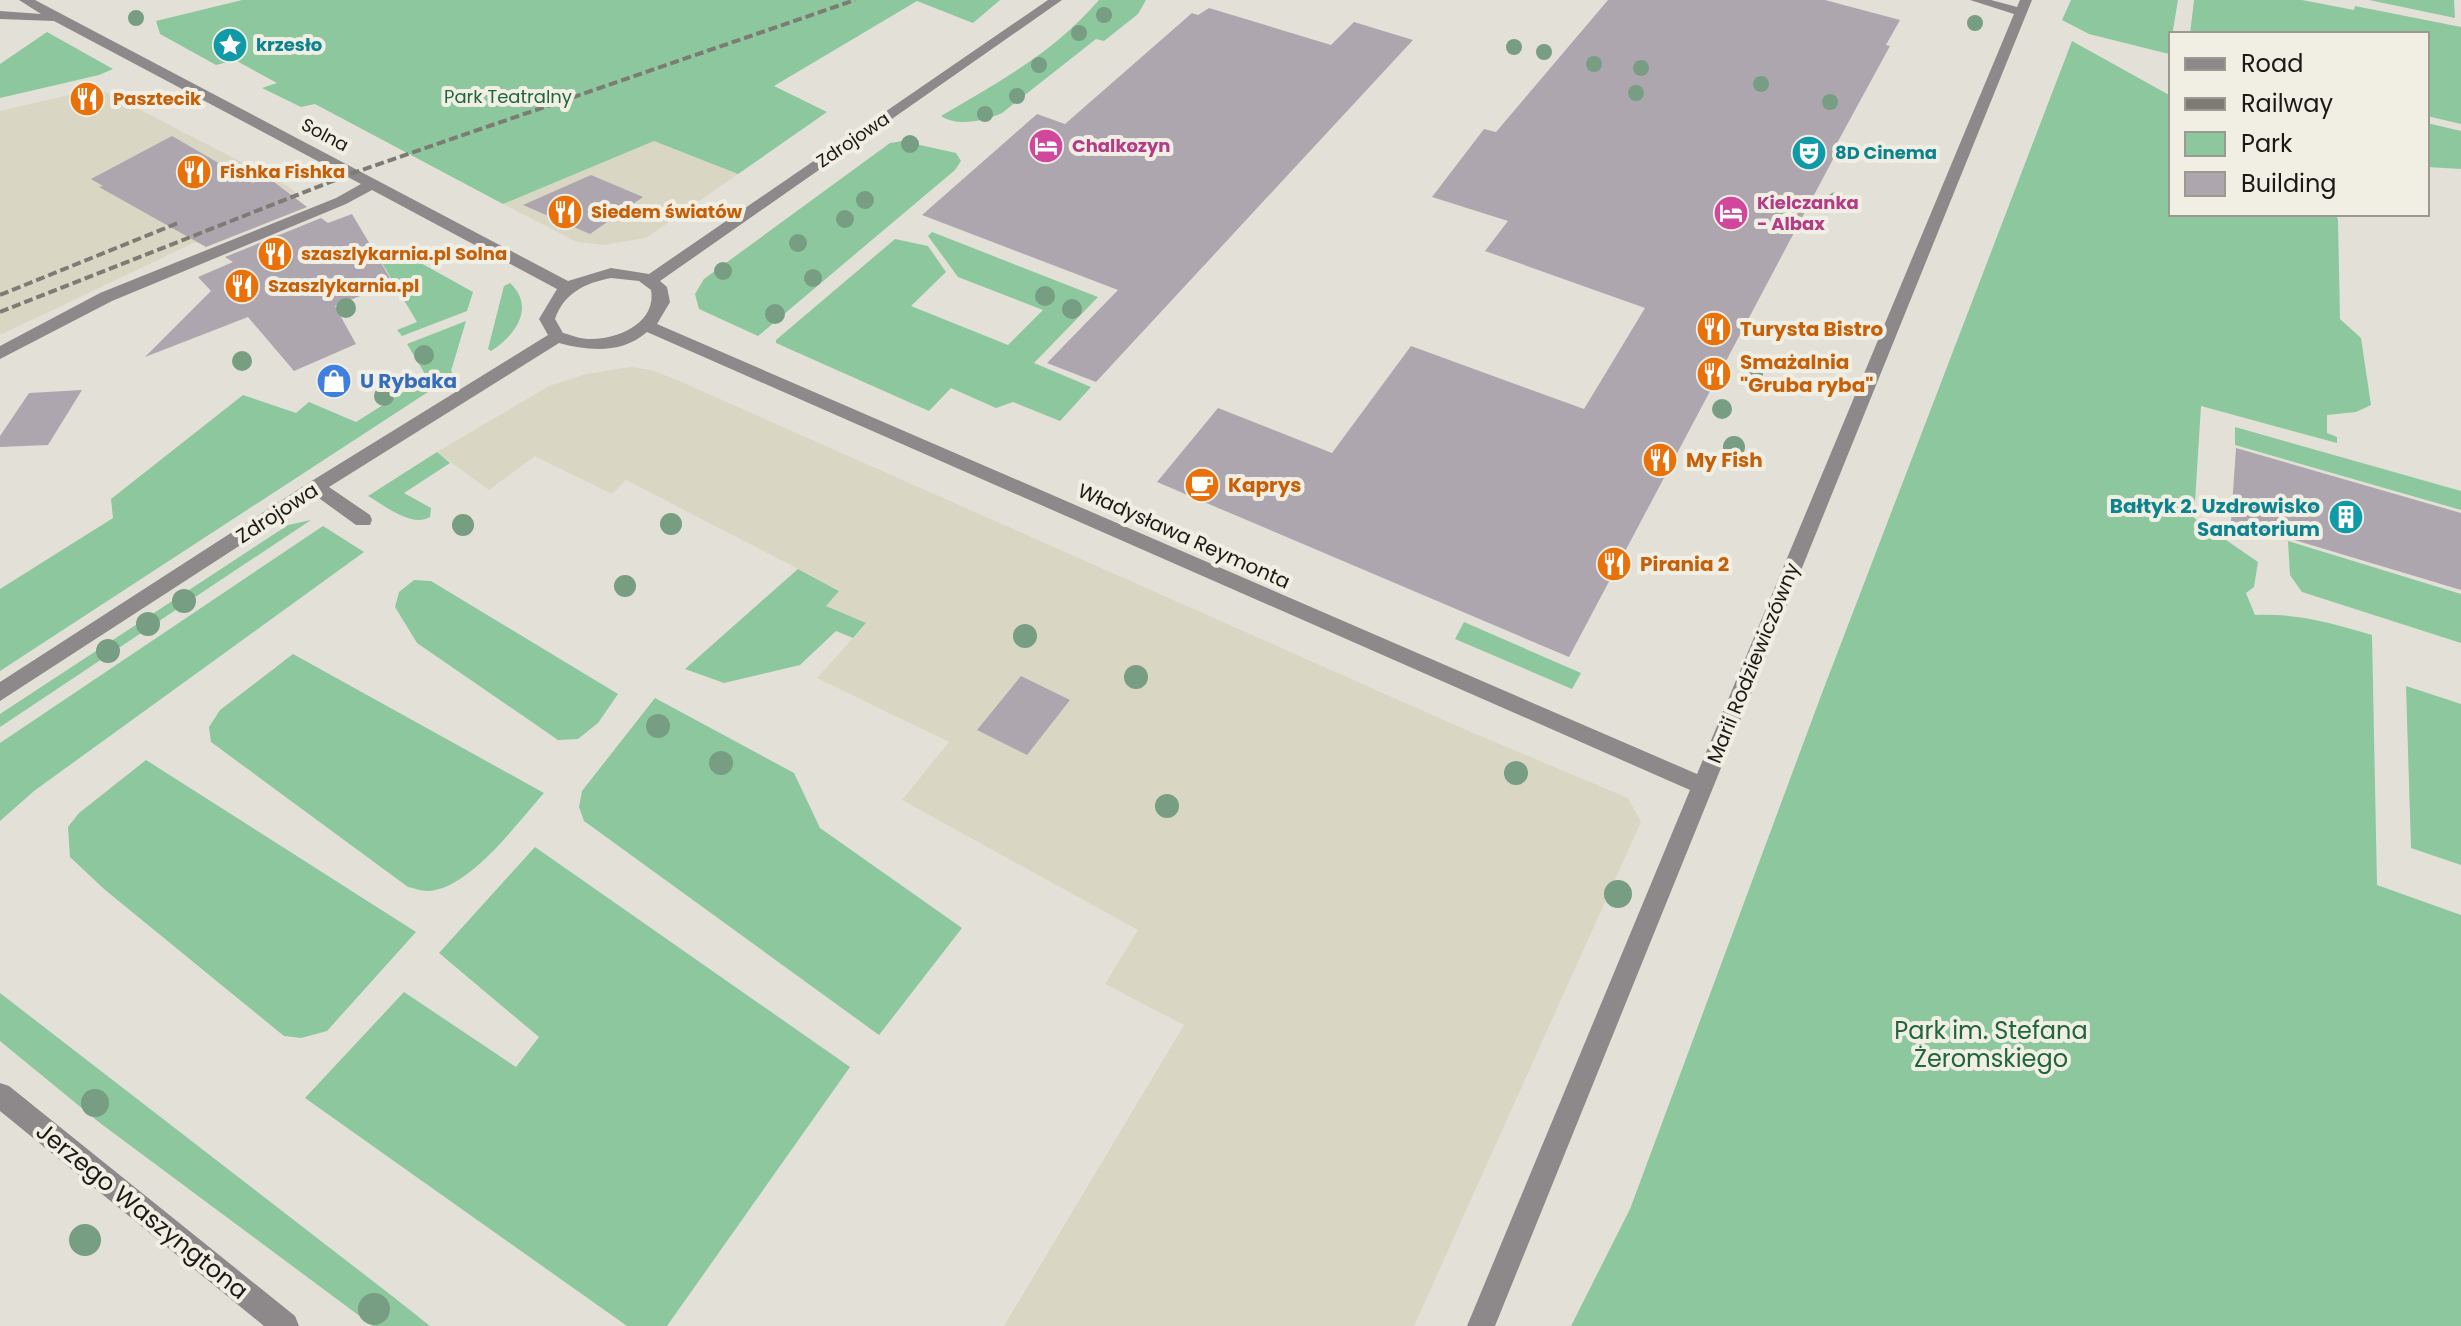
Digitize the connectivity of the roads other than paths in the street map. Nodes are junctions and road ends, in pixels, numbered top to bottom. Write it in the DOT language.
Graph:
graph roads {
  1 [pos="25,0"];
  2 [pos="1056,0"];
  3 [pos="1976,0"];
  4 [pos="2023,6"];
  5 [pos="0,15"];
  6 [pos="61,19"];
  7 [pos="0,22"];
  8 [pos="373,184"];
  9 [pos="651,280"];
  10 [pos="568,288"];
  11 [pos="648,326"];
  12 [pos="557,337"];
  13 [pos="0,353"];
  14 [pos="316,487"];
  15 [pos="363,520"];
  16 [pos="0,693"];
  17 [pos="1703,786"];
  18 [pos="0,1095"];
  19 [pos="285,1326"];
  20 [pos="1481,1326"];
  1 -- 6 [label="street, Solna"];
  2 -- 9 [label="street, Zdrojowa"];
  3 -- 4 [label="street"];
  4 -- 17 [label="street, Marii Rodziewiczówny"];
  5 -- 6 [label="street, Solna"];
  6 -- 7 [label="street"];
  6 -- 8 [label="street, Solna"];
  8 -- 10 [label="street, Solna"];
  8 -- 13 [label="street"];
  9 -- 10 [label="street"];
  9 -- 11 [label="street"];
  10 -- 12 [label="street"];
  11 -- 12 [label="street"];
  11 -- 17 [label="street, Władysława Reymonta"];
  12 -- 14 [label="street, Zdrojowa"];
  14 -- 15 [label="street"];
  14 -- 16 [label="street, Zdrojowa"];
  17 -- 20 [label="street, Marii Rodziewiczówny"];
  18 -- 19 [label="street, Jerzego Waszyngtona"];
}
